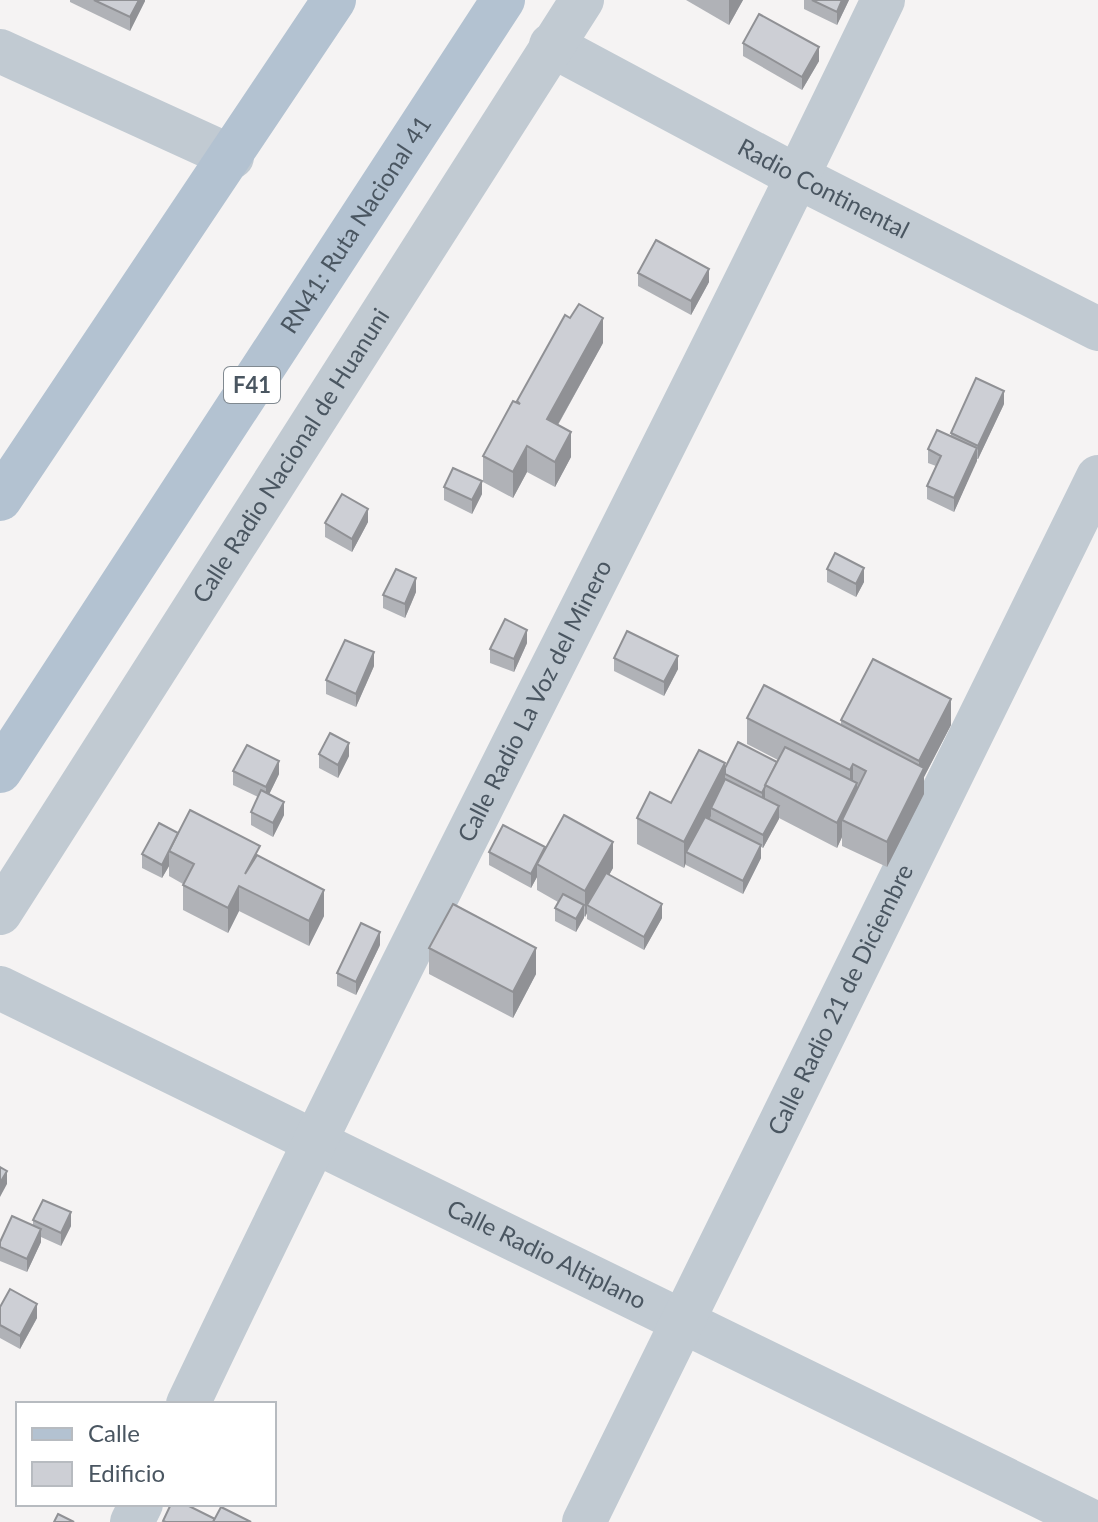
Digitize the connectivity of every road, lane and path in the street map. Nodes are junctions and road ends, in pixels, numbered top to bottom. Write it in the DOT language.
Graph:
graph roads {
  1 [pos="334,0"];
  2 [pos="503,0"];
  3 [pos="582,0"];
  4 [pos="883,0"];
  5 [pos="551,45"];
  6 [pos="0,51"];
  7 [pos="232,157"];
  8 [pos="798,177"];
  9 [pos="1098,329"];
  10 [pos="1098,477"];
  11 [pos="0,499"];
  12 [pos="0,771"];
  13 [pos="0,913"];
  14 [pos="0,988"];
  15 [pos="312,1143"];
  16 [pos="685,1321"];
  17 [pos="189,1402"];
  18 [pos="1090,1514"];
  19 [pos="584,1522"];
  1 -- 7 [label="main road"];
  2 -- 12 [label="main road, RN41: Ruta Nacional 41 / F41"];
  3 -- 5 [label="street, Calle Radio Nacional de Huanuni"];
  4 -- 8 [label="street, Calle Radio La Voz del Minero"];
  5 -- 8 [label="street, Radio Continental"];
  5 -- 13 [label="street, Calle Radio Nacional de Huanuni"];
  6 -- 7 [label="street"];
  7 -- 11 [label="main road"];
  8 -- 9 [label="street, Radio Continental"];
  8 -- 15 [label="street, Calle Radio La Voz del Minero"];
  10 -- 16 [label="street, Calle Radio 21 de Diciembre"];
  14 -- 15 [label="street, Calle Radio Altiplano"];
  15 -- 16 [label="street, Calle Radio Altiplano"];
  15 -- 17 [label="street, Calle Radio La Voz del Minero"];
  16 -- 18 [label="street, Calle Radio Altiplano"];
  16 -- 19 [label="street, Calle Radio 21 de Diciembre"];
}
